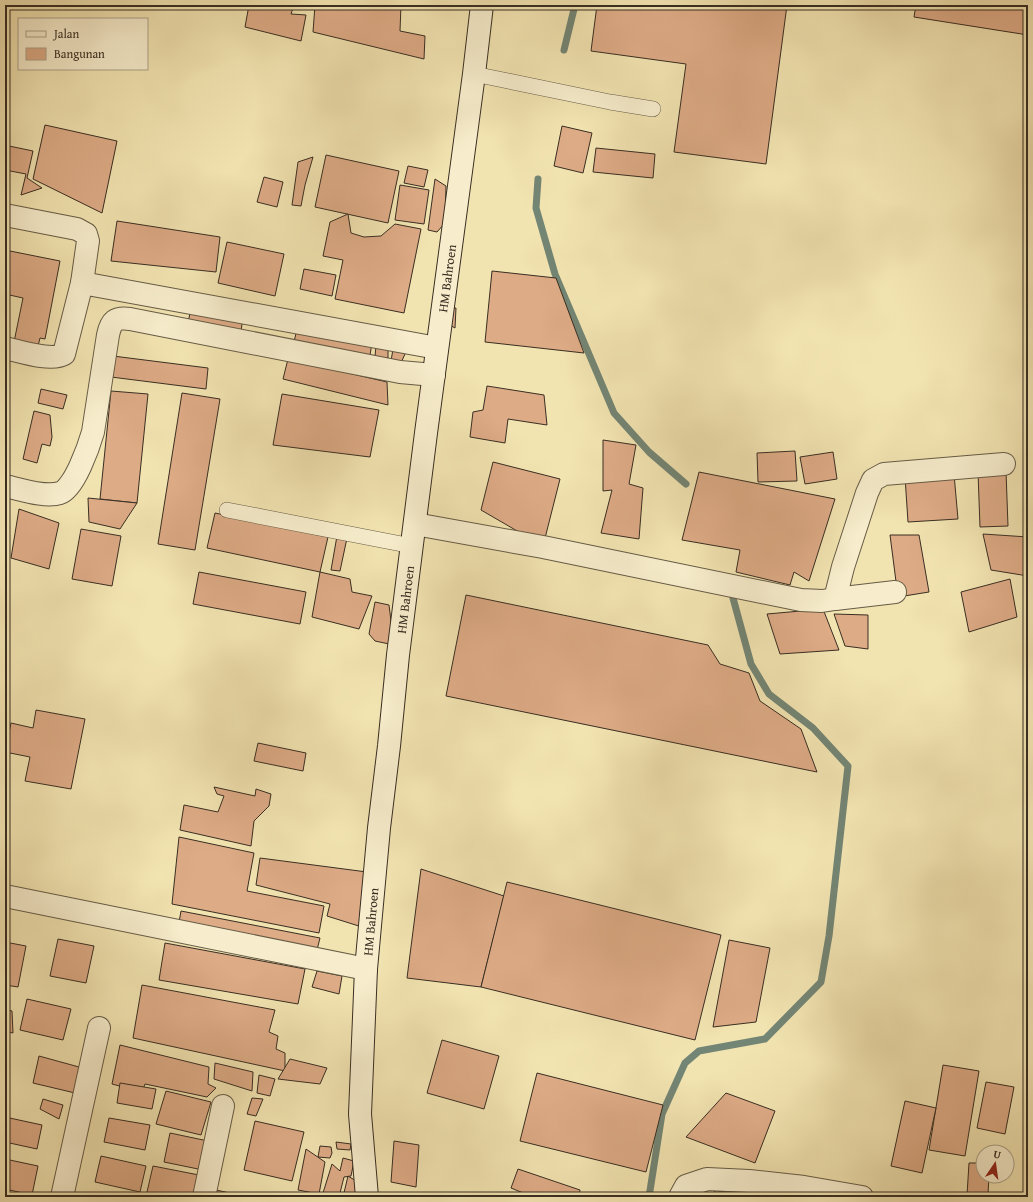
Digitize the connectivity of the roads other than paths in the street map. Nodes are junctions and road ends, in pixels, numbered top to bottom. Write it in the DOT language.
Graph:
graph roads {
  1 [pos="482,5"];
  2 [pos="474,74"];
  3 [pos="652,109"];
  4 [pos="5,215"];
  5 [pos="82,283"];
  6 [pos="5,348"];
  7 [pos="437,348"];
  8 [pos="434,375"];
  9 [pos="1004,464"];
  10 [pos="5,486"];
  11 [pos="227,510"];
  12 [pos="415,524"];
  13 [pos="412,546"];
  14 [pos="895,592"];
  15 [pos="834,599"];
  16 [pos="5,896"];
  17 [pos="366,969"];
  18 [pos="99,1028"];
  19 [pos="223,1106"];
  20 [pos="62,1197"];
  21 [pos="204,1197"];
  22 [pos="368,1197"];
  23 [pos="680,1197"];
  24 [pos="862,1197"];
  1 -- 2 [label="street, HM Bahroen"];
  2 -- 3 [label="lane"];
  2 -- 7 [label="street, HM Bahroen"];
  4 -- 5 [label="street"];
  5 -- 6 [label="street"];
  5 -- 7 [label="street"];
  7 -- 8 [label="street, HM Bahroen"];
  8 -- 10 [label="street"];
  8 -- 12 [label="street, HM Bahroen"];
  9 -- 15 [label="street"];
  11 -- 13 [label="lane"];
  12 -- 13 [label="street, HM Bahroen"];
  12 -- 15 [label="street"];
  13 -- 17 [label="street, HM Bahroen"];
  14 -- 15 [label="street"];
  16 -- 17 [label="street"];
  17 -- 22 [label="street, HM Bahroen"];
  18 -- 20 [label="street"];
  19 -- 21 [label="street"];
  23 -- 24 [label="street"];
}
